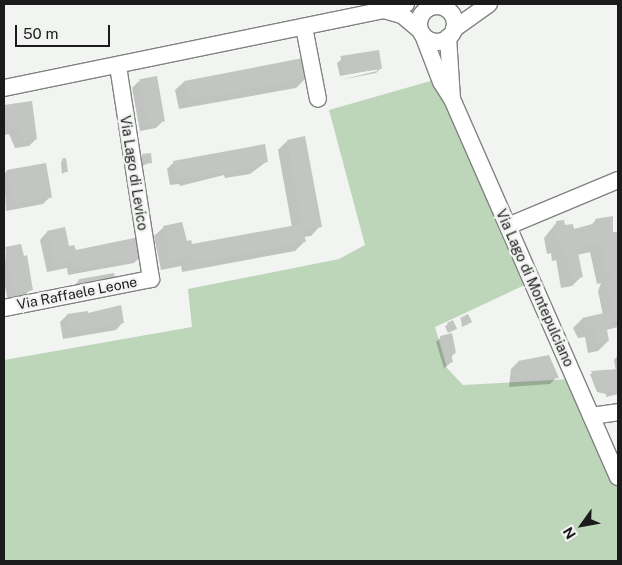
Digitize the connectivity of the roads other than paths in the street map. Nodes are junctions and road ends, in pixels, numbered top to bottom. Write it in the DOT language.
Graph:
graph roads {
  1 [pos="406,4"];
  2 [pos="461,4"];
  3 [pos="490,4"];
  4 [pos="434,5"];
  5 [pos="384,10"];
  6 [pos="304,27"];
  7 [pos="422,32"];
  8 [pos="451,33"];
  9 [pos="118,66"];
  10 [pos="4,88"];
  11 [pos="318,99"];
  12 [pos="452,99"];
  13 [pos="618,180"];
  14 [pos="508,226"];
  15 [pos="151,279"];
  16 [pos="4,308"];
  17 [pos="618,412"];
  18 [pos="591,416"];
  19 [pos="618,477"];
  1 -- 5 [label="street"];
  2 -- 4 [label="street"];
  3 -- 8 [label="street"];
  4 -- 7 [label="street"];
  4 -- 8 [label="street"];
  5 -- 6 [label="street"];
  5 -- 7 [label="street"];
  6 -- 9 [label="street"];
  6 -- 11 [label="street"];
  7 -- 8 [label="street"];
  7 -- 12 [label="street, Via Lago di Montepulciano"];
  8 -- 12 [label="street, Via Lago di Montepulciano"];
  9 -- 10 [label="street"];
  9 -- 15 [label="street, Via Lago di Levico"];
  12 -- 14 [label="street, Via Lago di Montepulciano"];
  13 -- 14 [label="street"];
  14 -- 18 [label="street, Via Lago di Montepulciano"];
  15 -- 16 [label="street, Via Raffaele Leone"];
  17 -- 18 [label="street"];
  18 -- 19 [label="street, Via Lago di Montepulciano"];
}
